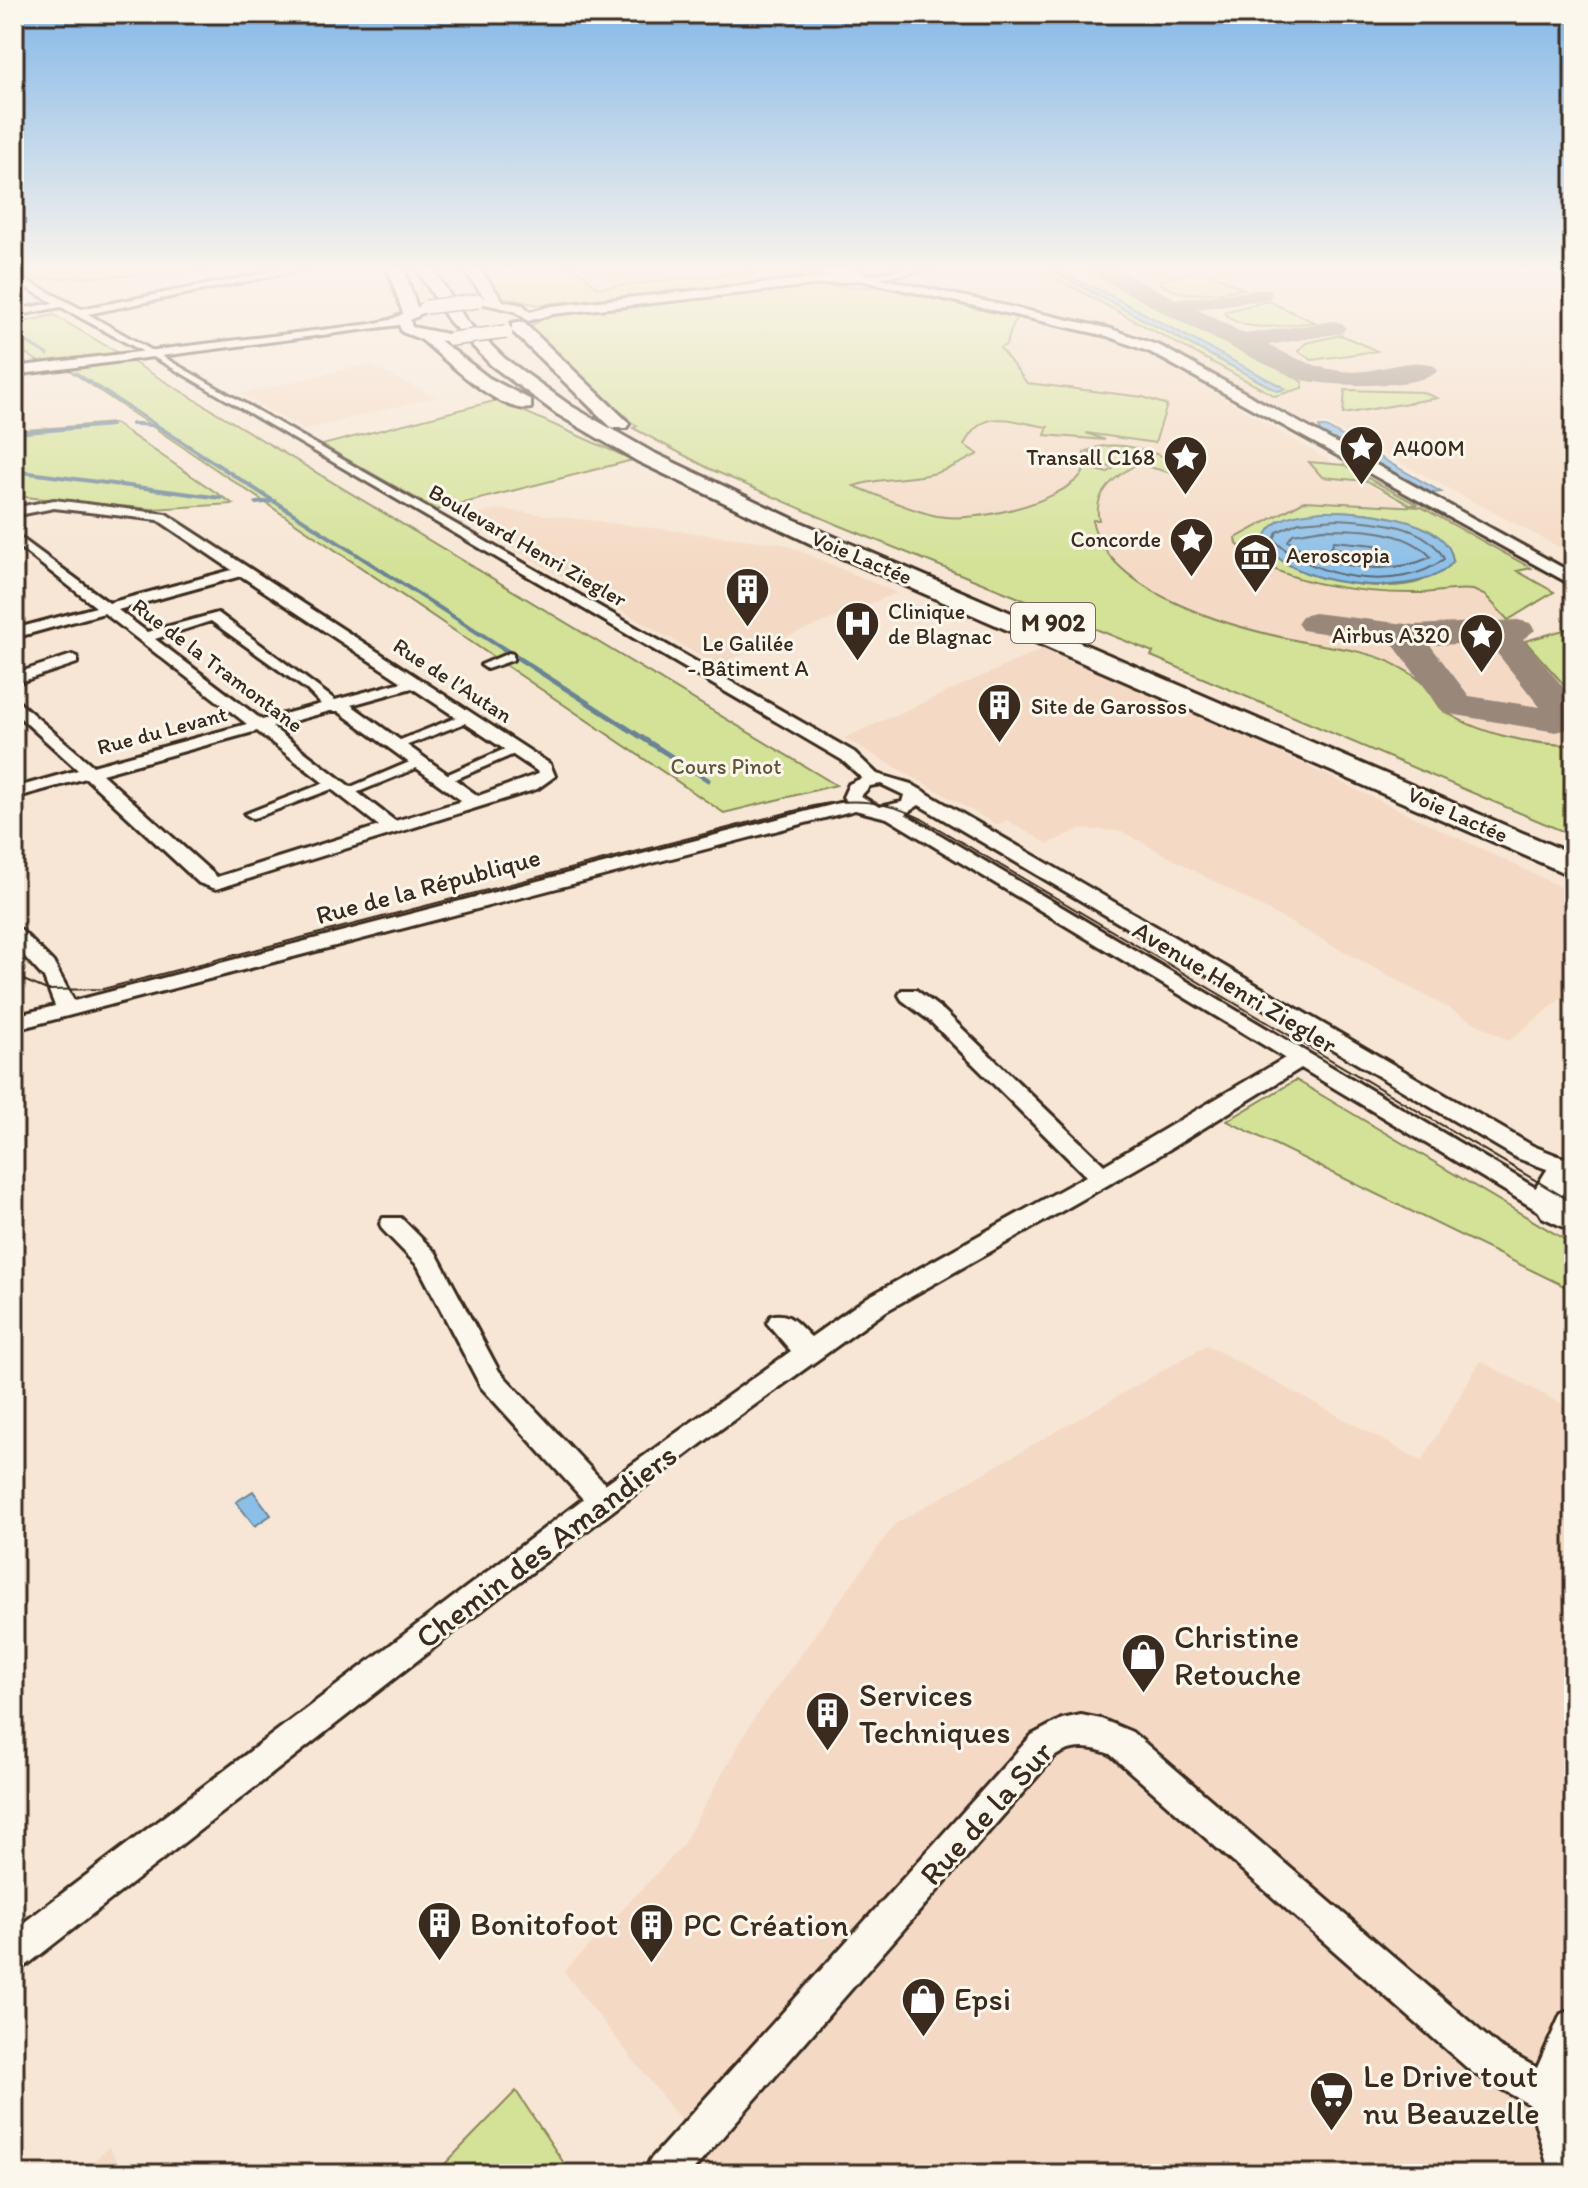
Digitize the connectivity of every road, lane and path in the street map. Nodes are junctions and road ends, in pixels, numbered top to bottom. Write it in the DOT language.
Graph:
graph roads {
  1 [pos="52,369"];
  2 [pos="180,369"];
  3 [pos="467,369"];
  4 [pos="508,369"];
  5 [pos="528,369"];
  6 [pos="565,369"];
  7 [pos="1191,369"];
  8 [pos="14,371"];
  9 [pos="620,430"];
  10 [pos="636,453"];
  11 [pos="14,512"];
  12 [pos="14,537"];
  13 [pos="242,571"];
  14 [pos="1574,581"];
  15 [pos="107,608"];
  16 [pos="14,634"];
  17 [pos="145,637"];
  18 [pos="509,657"];
  19 [pos="72,660"];
  20 [pos="487,665"];
  21 [pos="14,679"];
  22 [pos="414,683"];
  23 [pos="14,703"];
  24 [pos="336,706"];
  25 [pos="465,718"];
  26 [pos="1230,719"];
  27 [pos="259,727"];
  28 [pos="395,745"];
  29 [pos="514,749"];
  30 [pos="419,762"];
  31 [pos="90,772"];
  32 [pos="444,779"];
  33 [pos="872,780"];
  34 [pos="327,786"];
  35 [pos="15,791"];
  36 [pos="346,792"];
  37 [pos="913,793"];
  38 [pos="476,803"];
  39 [pos="857,804"];
  40 [pos="1490,810"];
  41 [pos="890,812"];
  42 [pos="252,814"];
  43 [pos="394,829"];
  44 [pos="1574,841"];
  45 [pos="1574,851"];
  46 [pos="1574,867"];
  47 [pos="1574,887"];
  48 [pos="14,934"];
  49 [pos="909,995"];
  50 [pos="66,1007"];
  51 [pos="14,1023"];
  52 [pos="1301,1058"];
  53 [pos="1568,1166"];
  54 [pos="1102,1177"];
  55 [pos="1563,1215"];
  56 [pos="392,1224"];
  57 [pos="780,1323"];
  58 [pos="809,1352"];
  59 [pos="604,1502"];
  60 [pos="14,1952"];
  61 [pos="1574,2027"];
  62 [pos="1545,2093"];
  63 [pos="664,2174"];
  64 [pos="1570,2174"];
  1 -- 8 [label="street"];
  2 -- 33 [label="street, Boulevard Henri Ziegler"];
  3 -- 10 [label="highway"];
  4 -- 10 [label="highway, Voie Lactée / M 902"];
  5 -- 9 [label="highway, Voie Lactée / M 902"];
  6 -- 9 [label="highway"];
  7 -- 14 [label="street"];
  9 -- 40 [label="highway, Voie Lactée / M 902"];
  10 -- 26 [label="highway, Voie Lactée / M 902"];
  11 -- 13 [label="street, Rue de l'Autan"];
  12 -- 15 [label="street, Rue de la Tramontane"];
  13 -- 15 [label="street"];
  13 -- 22 [label="street, Rue de l'Autan"];
  15 -- 16 [label="street"];
  15 -- 17 [label="street, Rue de la Tramontane"];
  17 -- 24 [label="street"];
  17 -- 27 [label="street, Rue de la Tramontane"];
  18 -- 20 [label="street"];
  19 -- 21 [label="street"];
  22 -- 24 [label="street, Rue du Levant"];
  22 -- 25 [label="street, Rue de l'Autan"];
  23 -- 31 [label="street"];
  24 -- 27 [label="street, Rue du Levant"];
  24 -- 28 [label="street"];
  25 -- 28 [label="street"];
  25 -- 29 [label="street, Rue de l'Autan"];
  26 -- 46 [label="highway, Voie Lactée / M 902"];
  26 -- 47 [label="highway"];
  27 -- 31 [label="street, Rue du Levant"];
  27 -- 36 [label="street, Rue de la Tramontane"];
  28 -- 30 [label="street"];
  29 -- 32 [label="street"];
  29 -- 38 [label="street, Rue de l'Autan"];
  30 -- 32 [label="street"];
  30 -- 36 [label="street"];
  31 -- 35 [label="street, Rue du Levant"];
  31 -- 43 [label="street, Rue de l'Autan"];
  32 -- 38 [label="street"];
  33 -- 37 [label="street, Avenue Henri Ziegler"];
  33 -- 39 [label="street"];
  34 -- 42 [label="street"];
  36 -- 43 [label="street, Rue de la Tramontane"];
  37 -- 41 [label="street"];
  37 -- 53 [label="street, Avenue Henri Ziegler"];
  38 -- 43 [label="street, Rue de l'Autan"];
  39 -- 41 [label="street, Avenue Henri Ziegler"];
  39 -- 50 [label="street, Rue de la République"];
  40 -- 44 [label="highway"];
  40 -- 45 [label="highway, Voie Lactée / M 902"];
  41 -- 52 [label="street, Avenue Henri Ziegler"];
  48 -- 50 [label="street"];
  49 -- 54 [label="street"];
  50 -- 51 [label="street, Rue de la République"];
  52 -- 54 [label="street, Chemin des Amandiers"];
  52 -- 55 [label="street, Avenue Henri Ziegler"];
  53 -- 55 [label="street"];
  54 -- 58 [label="street, Chemin des Amandiers"];
  56 -- 59 [label="street"];
  57 -- 58 [label="street"];
  58 -- 59 [label="street, Chemin des Amandiers"];
  59 -- 60 [label="street, Chemin des Amandiers"];
  61 -- 62 [label="street"];
  62 -- 63 [label="street, Rue de la Sur"];
  62 -- 64 [label="street"];
}
